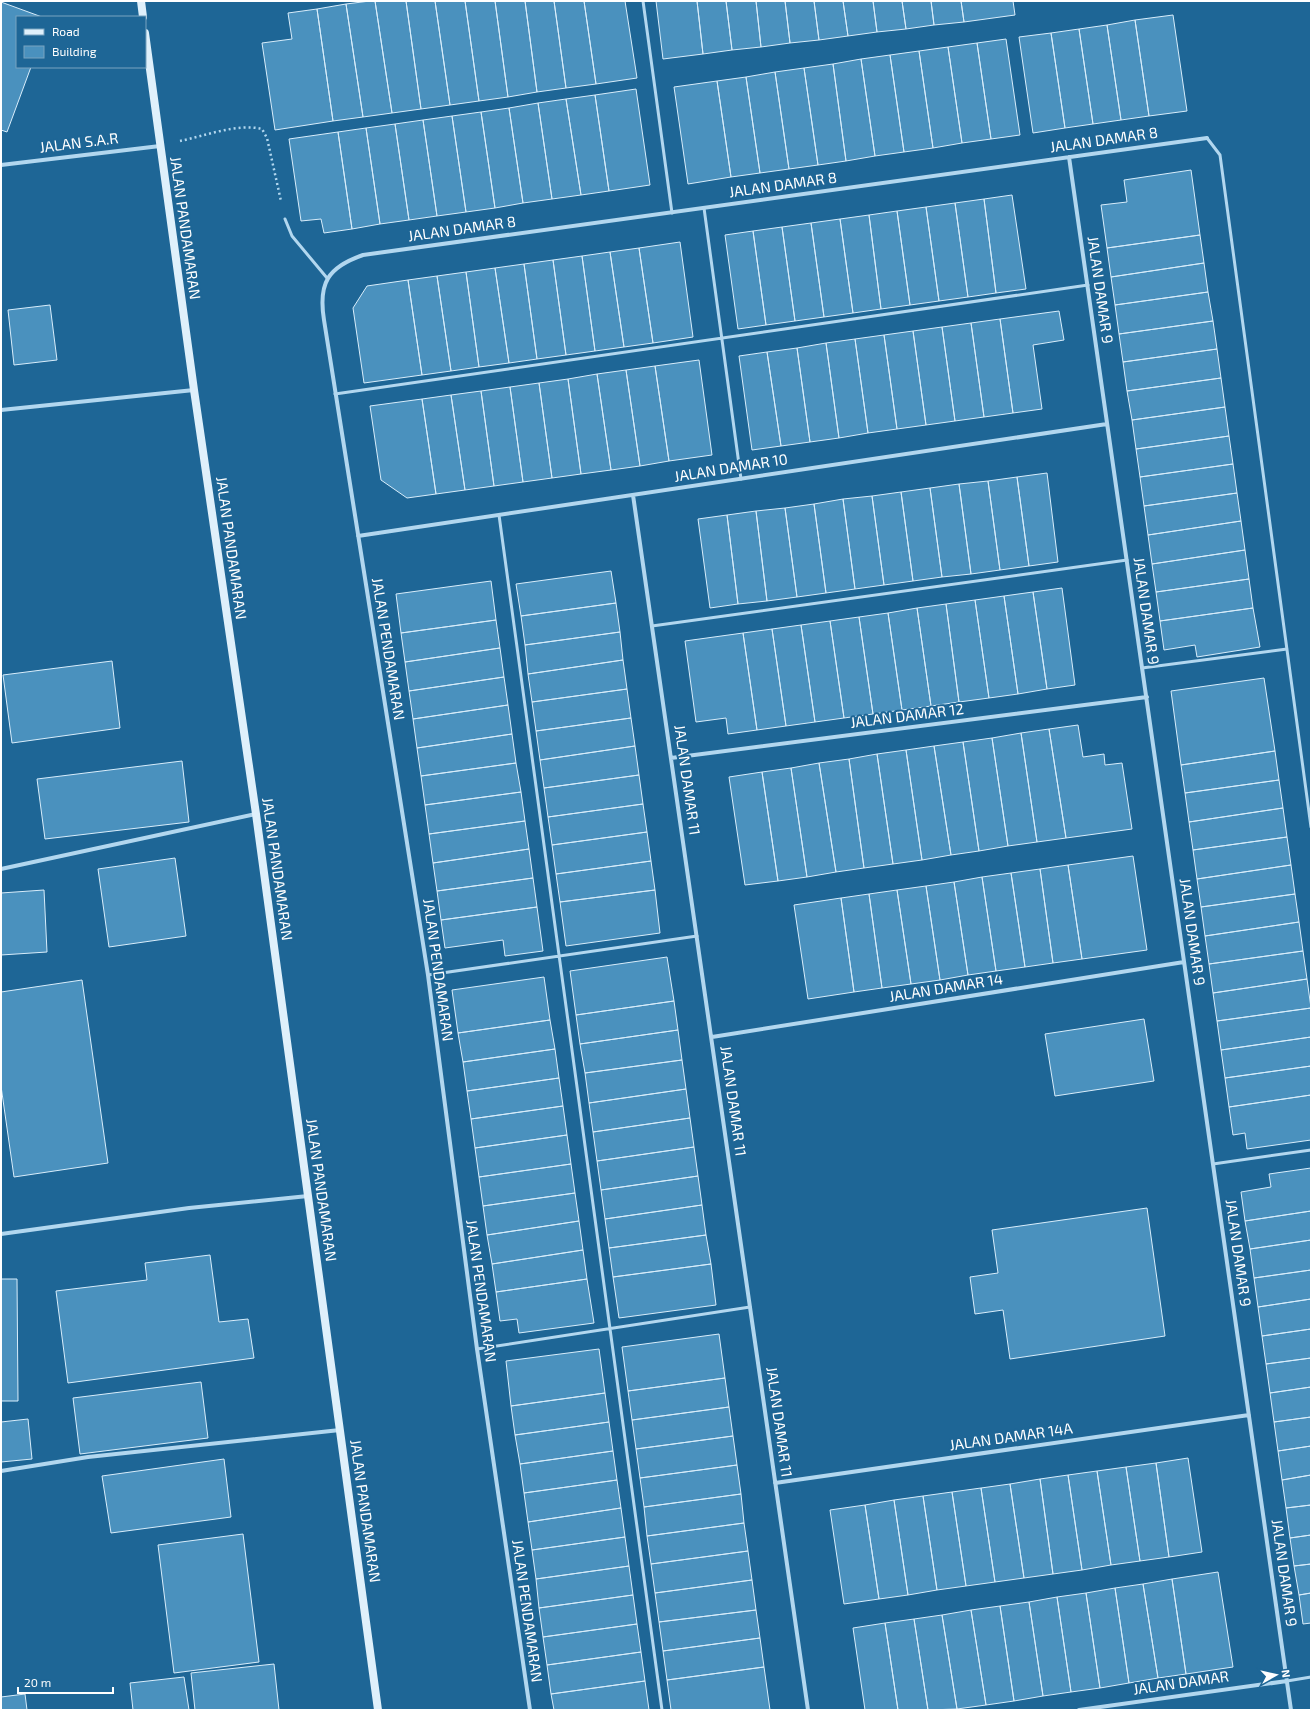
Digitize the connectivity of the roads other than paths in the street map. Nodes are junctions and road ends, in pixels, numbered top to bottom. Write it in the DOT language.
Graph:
graph roads {
  1 [pos="141,1"];
  2 [pos="643,1"];
  3 [pos="143,16"];
  4 [pos="146,41"];
  5 [pos="1207,138"];
  6 [pos="160,146"];
  7 [pos="1069,157"];
  8 [pos="1,164"];
  9 [pos="704,208"];
  10 [pos="672,212"];
  11 [pos="285,219"];
  12 [pos="327,278"];
  13 [pos="1088,285"];
  14 [pos="721,337"];
  15 [pos="194,390"];
  16 [pos="335,394"];
  17 [pos="1,410"];
  18 [pos="1107,424"];
  19 [pos="741,479"];
  20 [pos="633,495"];
  21 [pos="499,515"];
  22 [pos="358,536"];
  23 [pos="1127,560"];
  24 [pos="652,626"];
  25 [pos="1287,649"];
  26 [pos="1142,668"];
  27 [pos="1147,697"];
  28 [pos="671,758"];
  29 [pos="256,814"];
  30 [pos="1311,827"];
  31 [pos="1,869"];
  32 [pos="697,936"];
  33 [pos="560,956"];
  34 [pos="1184,962"];
  35 [pos="428,975"];
  36 [pos="712,1037"];
  37 [pos="1311,1150"];
  38 [pos="1213,1164"];
  39 [pos="308,1196"];
  40 [pos="1,1234"];
  41 [pos="750,1307"];
  42 [pos="610,1329"];
  43 [pos="477,1350"];
  44 [pos="1249,1415"];
  45 [pos="340,1430"];
  46 [pos="1,1471"];
  47 [pos="775,1483"];
  48 [pos="1311,1677"];
  49 [pos="1287,1680"];
  50 [pos="378,1710"];
  51 [pos="530,1710"];
  52 [pos="662,1710"];
  53 [pos="808,1710"];
  54 [pos="1079,1710"];
  55 [pos="1291,1710"];
  1 -- 3 [label="main road"];
  2 -- 10 [label="lane"];
  4 -- 6 [label="main road, JALAN PANDAMARAN"];
  5 -- 7 [label="street, JALAN DAMAR 8"];
  5 -- 25 [label="lane"];
  6 -- 8 [label="street, JALAN S.A.R"];
  6 -- 15 [label="main road, JALAN PANDAMARAN"];
  7 -- 9 [label="street, JALAN DAMAR 8"];
  7 -- 13 [label="street, JALAN DAMAR 9"];
  9 -- 10 [label="street, JALAN DAMAR 8"];
  9 -- 14 [label="lane"];
  10 -- 12 [label="street, JALAN DAMAR 8"];
  11 -- 12 [label="lane"];
  12 -- 16 [label="street, JALAN PENDAMARAN"];
  13 -- 14 [label="lane"];
  13 -- 18 [label="street, JALAN DAMAR 9"];
  14 -- 16 [label="lane"];
  14 -- 19 [label="lane"];
  15 -- 17 [label="street"];
  15 -- 29 [label="main road, JALAN PANDAMARAN"];
  16 -- 22 [label="street, JALAN PENDAMARAN"];
  18 -- 19 [label="street, JALAN DAMAR 10"];
  18 -- 23 [label="street, JALAN DAMAR 9"];
  19 -- 20 [label="street, JALAN DAMAR 10"];
  20 -- 21 [label="street, JALAN DAMAR 10"];
  20 -- 24 [label="street, JALAN DAMAR 11"];
  21 -- 22 [label="street, JALAN DAMAR 10"];
  21 -- 33 [label="lane"];
  22 -- 35 [label="street, JALAN PENDAMARAN"];
  23 -- 24 [label="lane"];
  23 -- 26 [label="street, JALAN DAMAR 9"];
  24 -- 28 [label="street, JALAN DAMAR 11"];
  25 -- 26 [label="lane"];
  25 -- 30 [label="lane"];
  26 -- 27 [label="street, JALAN DAMAR 9"];
  27 -- 28 [label="street, JALAN DAMAR 12"];
  27 -- 34 [label="street, JALAN DAMAR 9"];
  28 -- 32 [label="street, JALAN DAMAR 11"];
  29 -- 31 [label="street"];
  29 -- 39 [label="main road, JALAN PANDAMARAN"];
  32 -- 33 [label="lane"];
  32 -- 36 [label="street, JALAN DAMAR 11"];
  33 -- 35 [label="lane"];
  33 -- 42 [label="lane"];
  34 -- 36 [label="street, JALAN DAMAR 14"];
  34 -- 38 [label="street, JALAN DAMAR 9"];
  35 -- 43 [label="street, JALAN PENDAMARAN"];
  36 -- 41 [label="street, JALAN DAMAR 11"];
  37 -- 38 [label="lane"];
  38 -- 44 [label="street, JALAN DAMAR 9"];
  39 -- 40 [label="street"];
  39 -- 45 [label="main road, JALAN PANDAMARAN"];
  41 -- 42 [label="lane"];
  41 -- 47 [label="street, JALAN DAMAR 11"];
  42 -- 43 [label="lane"];
  42 -- 52 [label="lane"];
  43 -- 51 [label="street, JALAN PENDAMARAN"];
  44 -- 47 [label="street, JALAN DAMAR 14A"];
  44 -- 49 [label="street, JALAN DAMAR 9"];
  45 -- 46 [label="street"];
  45 -- 50 [label="main road, JALAN PANDAMARAN"];
  47 -- 53 [label="street, JALAN DAMAR 11"];
  48 -- 49 [label="lane"];
  49 -- 54 [label="street, JALAN DAMAR"];
  49 -- 55 [label="street, JALAN DAMAR 9"];
}
